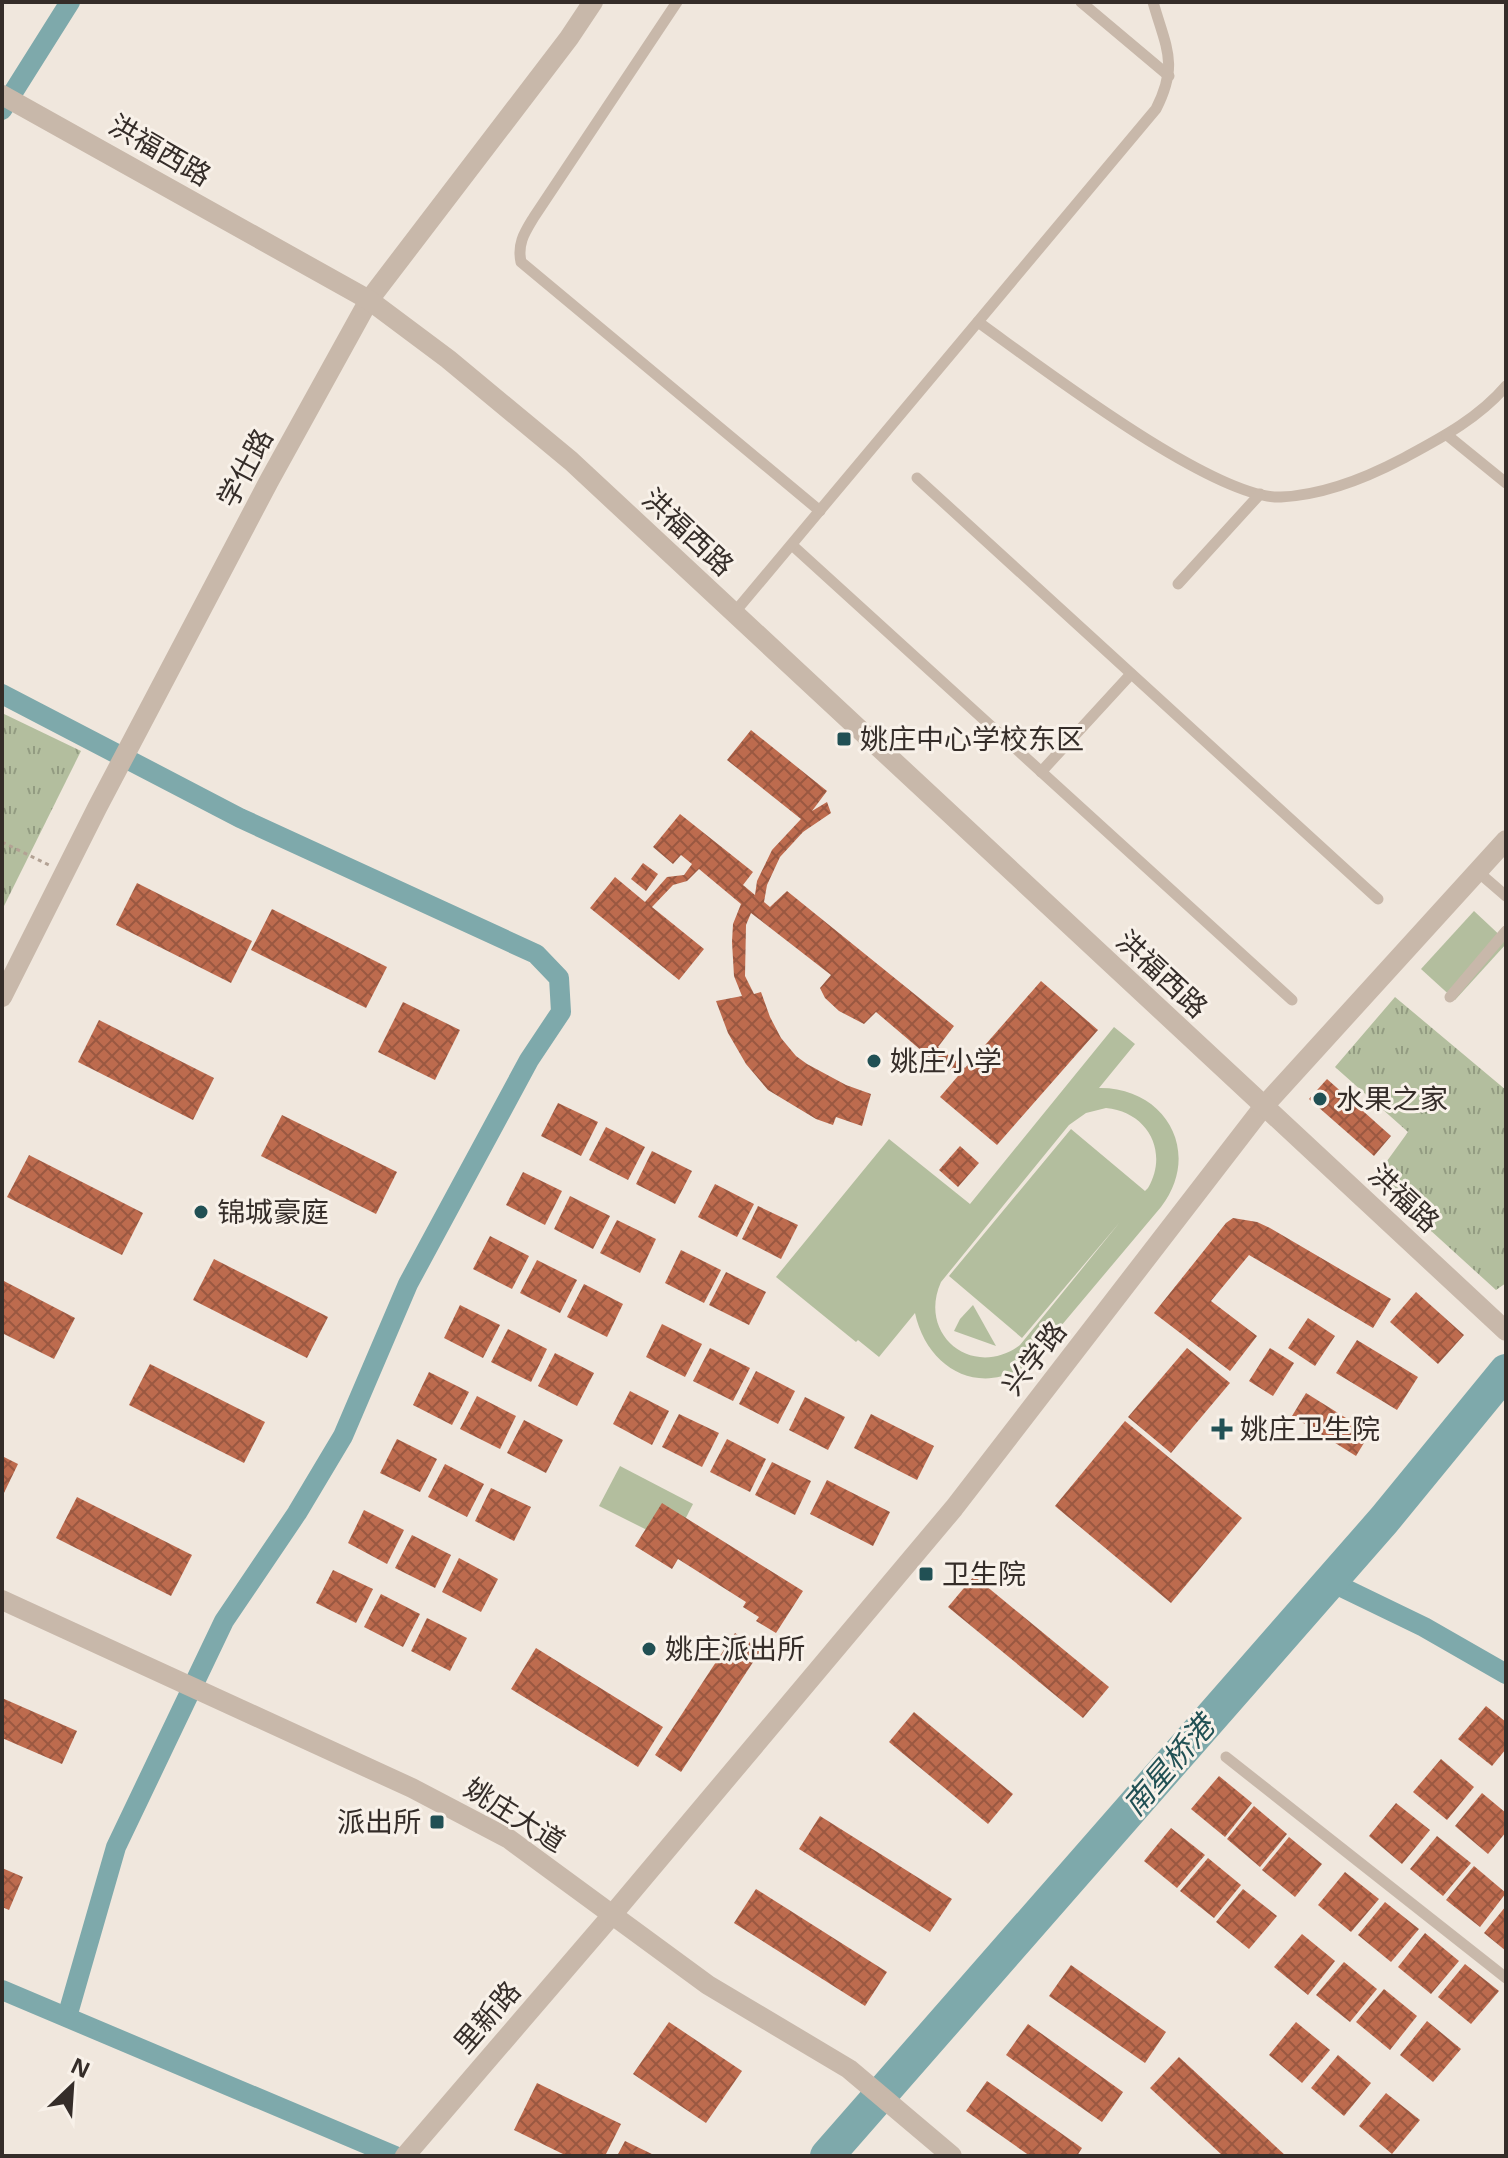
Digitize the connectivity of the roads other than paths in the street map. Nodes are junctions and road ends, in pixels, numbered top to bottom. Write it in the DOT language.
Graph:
graph roads {
  1 [pos="593,2"];
  2 [pos="677,2"];
  3 [pos="1081,2"];
  4 [pos="1153,2"];
  5 [pos="1169,76"];
  6 [pos="2,95"];
  7 [pos="369,300"];
  8 [pos="978,322"];
  9 [pos="1506,386"];
  10 [pos="1447,435"];
  11 [pos="917,478"];
  12 [pos="1506,483"];
  13 [pos="1260,494"];
  14 [pos="820,511"];
  15 [pos="792,545"];
  16 [pos="1178,584"];
  17 [pos="734,613"];
  18 [pos="1131,674"];
  19 [pos="1041,772"];
  20 [pos="1506,840"];
  21 [pos="1477,871"];
  22 [pos="1506,896"];
  23 [pos="1378,899"];
  24 [pos="1506,931"];
  25 [pos="2,997"];
  26 [pos="1450,997"];
  27 [pos="1292,1000"];
  28 [pos="1264,1106"];
  29 [pos="1500,1325"];
  30 [pos="2,1600"];
  31 [pos="1226,1757"];
  32 [pos="612,1915"];
  33 [pos="1506,1978"];
  34 [pos="943,2150"];
  35 [pos="405,2156"];
  1 -- 7 [label="street, 学仕路"];
  2 -- 14 [label="lane"];
  3 -- 5 [label="lane"];
  4 -- 5 [label="lane"];
  5 -- 8 [label="lane"];
  6 -- 7 [label="street, 洪福西路"];
  7 -- 17 [label="street, 洪福西路"];
  7 -- 25 [label="street, 学仕路"];
  8 -- 13 [label="lane"];
  8 -- 14 [label="lane"];
  9 -- 10 [label="lane"];
  10 -- 12 [label="lane"];
  10 -- 13 [label="lane"];
  11 -- 18 [label="lane"];
  13 -- 16 [label="lane"];
  14 -- 15 [label="lane"];
  15 -- 17 [label="lane"];
  15 -- 19 [label="lane"];
  17 -- 28 [label="street, 洪福西路"];
  18 -- 19 [label="lane"];
  18 -- 23 [label="lane"];
  19 -- 27 [label="lane"];
  20 -- 21 [label="street, 兴学路"];
  21 -- 22 [label="lane"];
  21 -- 28 [label="street, 兴学路"];
  24 -- 26 [label="lane"];
  28 -- 29 [label="street, 洪福路"];
  28 -- 32 [label="street, 兴学路"];
  30 -- 32 [label="street, 姚庄大道"];
  31 -- 33 [label="lane"];
  32 -- 34 [label="street, 姚庄大道"];
  32 -- 35 [label="street, 里新路"];
}
